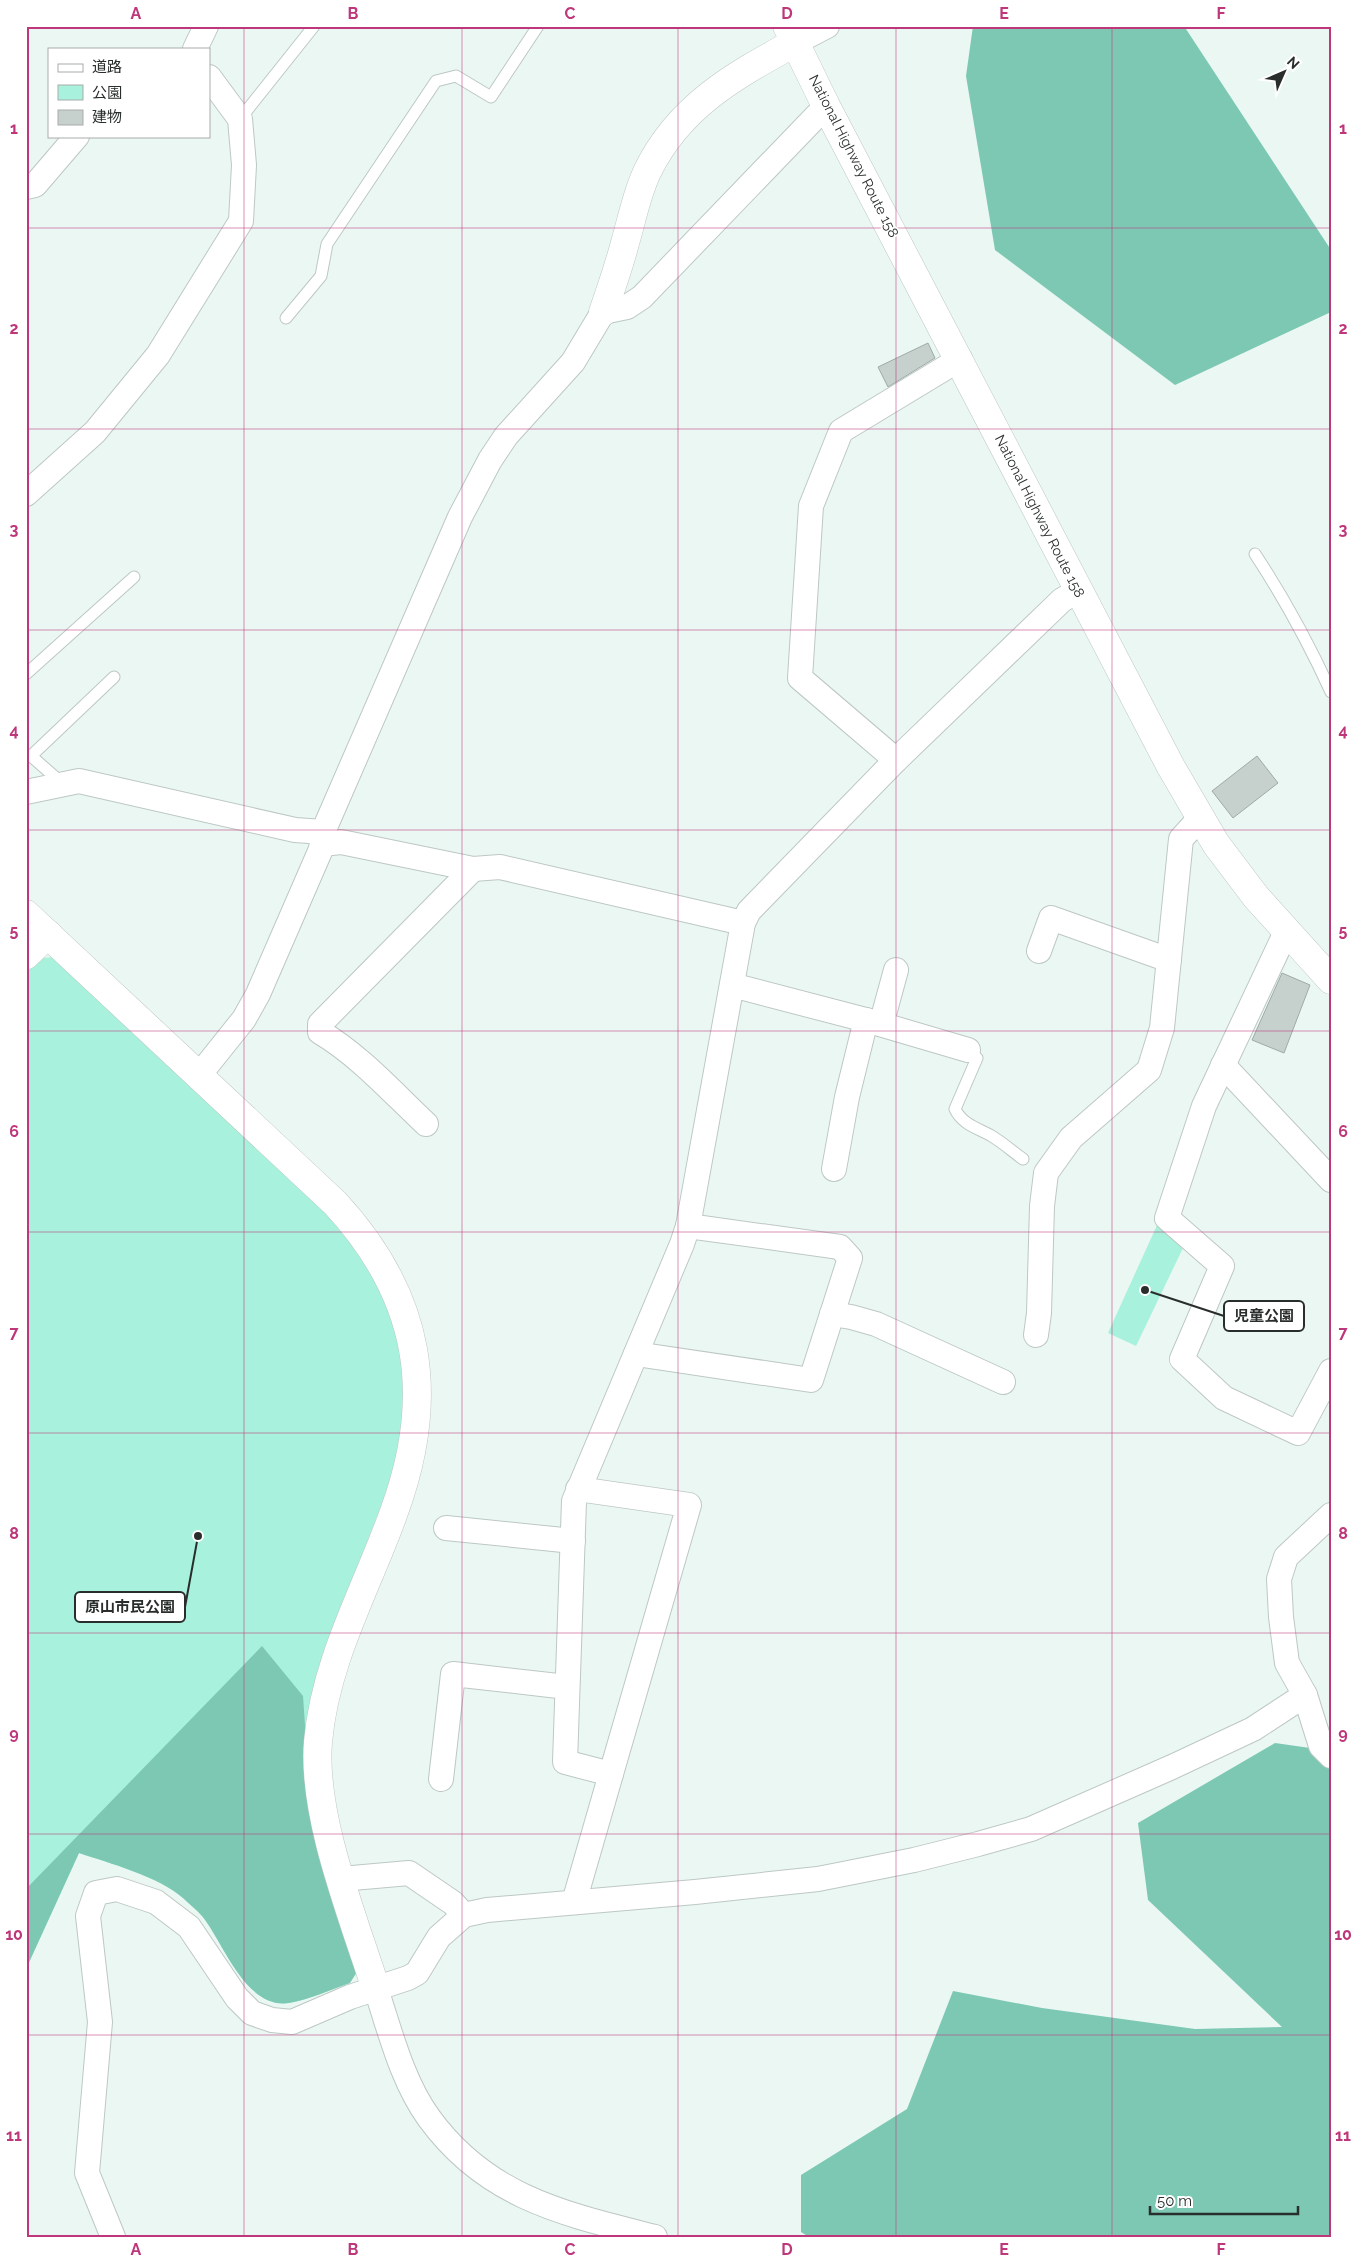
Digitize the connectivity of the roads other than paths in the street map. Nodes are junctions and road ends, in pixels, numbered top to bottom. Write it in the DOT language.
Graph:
graph roads {
  1 [pos="206,26"];
  2 [pos="314,26"];
  3 [pos="538,26"];
  4 [pos="827,26"];
  5 [pos="792,34"];
  6 [pos="195,48"];
  7 [pos="210,79"];
  8 [pos="826,106"];
  9 [pos="240,119"];
  10 [pos="75,138"];
  11 [pos="26,187"];
  12 [pos="603,312"];
  13 [pos="286,318"];
  14 [pos="960,359"];
  15 [pos="26,494"];
  16 [pos="1255,554"];
  17 [pos="134,577"];
  18 [pos="1078,591"];
  19 [pos="26,674"];
  20 [pos="114,677"];
  21 [pos="1331,692"];
  22 [pos="29,754"];
  23 [pos="896,760"];
  24 [pos="63,784"];
  25 [pos="26,792"];
  26 [pos="1200,818"];
  27 [pos="322,838"];
  28 [pos="474,869"];
  29 [pos="26,914"];
  30 [pos="743,922"];
  31 [pos="1286,932"];
  32 [pos="48,934"];
  33 [pos="1039,951"];
  34 [pos="26,955"];
  35 [pos="1169,960"];
  36 [pos="896,970"];
  37 [pos="1331,980"];
  38 [pos="732,985"];
  39 [pos="875,1022"];
  40 [pos="968,1050"];
  41 [pos="1223,1065"];
  42 [pos="200,1074"];
  43 [pos="426,1124"];
  44 [pos="1023,1159"];
  45 [pos="834,1169"];
  46 [pos="1331,1180"];
  47 [pos="688,1226"];
  48 [pos="832,1314"];
  49 [pos="1036,1335"];
  50 [pos="636,1354"];
  51 [pos="1331,1371"];
  52 [pos="1003,1382"];
  53 [pos="578,1489"];
  54 [pos="1331,1516"];
  55 [pos="446,1528"];
  56 [pos="573,1541"];
  57 [pos="567,1687"];
  58 [pos="1305,1695"];
  59 [pos="1331,1756"];
  60 [pos="611,1774"];
  61 [pos="441,1779"];
  62 [pos="341,1879"];
  63 [pos="574,1902"];
  64 [pos="464,1915"];
  65 [pos="376,1989"];
  66 [pos="113,2237"];
  67 [pos="655,2237"];
  1 -- 6 [label="street"];
  2 -- 9 [label="lane"];
  3 -- 13 [label="lane"];
  4 -- 5 [label="street"];
  5 -- 8 [label="main road, National Highway Route 158"];
  5 -- 12 [label="main road"];
  7 -- 9 [label="street"];
  8 -- 12 [label="street"];
  8 -- 14 [label="main road, National Highway Route 158"];
  9 -- 15 [label="street"];
  10 -- 11 [label="street"];
  12 -- 27 [label="street"];
  14 -- 18 [label="main road, National Highway Route 158"];
  14 -- 23 [label="street"];
  16 -- 21 [label="lane"];
  17 -- 19 [label="lane"];
  18 -- 23 [label="street"];
  18 -- 26 [label="main road, National Highway Route 158"];
  20 -- 22 [label="lane"];
  22 -- 24 [label="lane"];
  23 -- 30 [label="street"];
  24 -- 25 [label="street"];
  24 -- 27 [label="street"];
  26 -- 31 [label="main road, National Highway Route 158"];
  26 -- 35 [label="street"];
  27 -- 28 [label="street"];
  27 -- 42 [label="street"];
  28 -- 30 [label="street"];
  28 -- 43 [label="street"];
  29 -- 32 [label="main road"];
  30 -- 38 [label="street"];
  31 -- 37 [label="main road, National Highway Route 158"];
  31 -- 41 [label="street"];
  32 -- 34 [label="main road"];
  32 -- 42 [label="main road"];
  33 -- 35 [label="street"];
  35 -- 49 [label="street"];
  36 -- 39 [label="street"];
  38 -- 39 [label="street"];
  38 -- 47 [label="street"];
  39 -- 40 [label="street"];
  39 -- 45 [label="street"];
  40 -- 44 [label="lane"];
  41 -- 46 [label="street"];
  41 -- 51 [label="street"];
  42 -- 62 [label="main road"];
  47 -- 48 [label="street"];
  47 -- 50 [label="street"];
  48 -- 50 [label="street"];
  48 -- 52 [label="street"];
  50 -- 53 [label="street"];
  53 -- 56 [label="street"];
  53 -- 60 [label="street"];
  54 -- 58 [label="street"];
  55 -- 56 [label="street"];
  56 -- 57 [label="street"];
  57 -- 60 [label="street"];
  57 -- 61 [label="street"];
  58 -- 59 [label="street"];
  58 -- 63 [label="street"];
  60 -- 63 [label="street"];
  62 -- 64 [label="street"];
  62 -- 65 [label="main road"];
  63 -- 64 [label="street"];
  64 -- 65 [label="street"];
  65 -- 66 [label="street"];
  65 -- 67 [label="street"];
}
